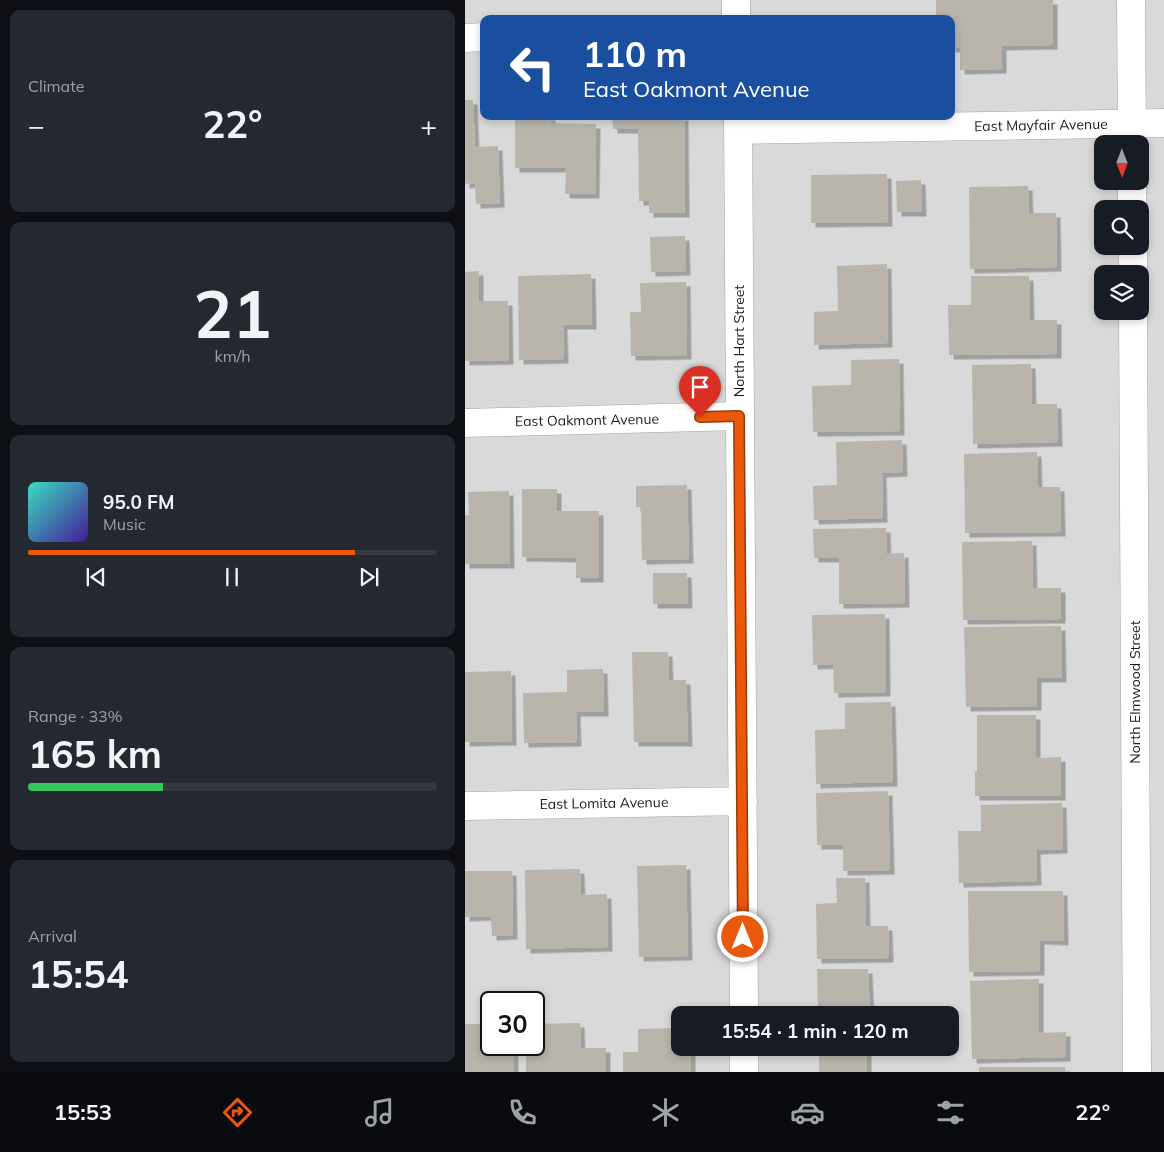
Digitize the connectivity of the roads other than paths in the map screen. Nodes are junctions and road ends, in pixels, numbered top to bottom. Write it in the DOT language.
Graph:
graph roads {
  1 [pos="736,0"];
  2 [pos="1131,0"];
  3 [pos="736,15"];
  4 [pos="480,37"];
  5 [pos="465,38"];
  6 [pos="738,123"];
  7 [pos="1164,123"];
  8 [pos="1132,134"];
  9 [pos="1133,320"];
  10 [pos="739,416"];
  11 [pos="465,422"];
  12 [pos="743,801"];
  13 [pos="465,806"];
  14 [pos="744,1006"];
  15 [pos="744,1056"];
  16 [pos="744,1072"];
  17 [pos="1137,1072"];
  1 -- 3 [label="street"];
  2 -- 8 [label="street"];
  4 -- 5 [label="street"];
  6 -- 8 [label="street, East Mayfair Avenue"];
  6 -- 10 [label="street, North Hart Street"];
  7 -- 8 [label="street, East Mayfair Avenue"];
  9 -- 17 [label="street, North Elmwood Street"];
  10 -- 11 [label="street, East Oakmont Avenue"];
  10 -- 12 [label="street, North Hart Street"];
  12 -- 13 [label="street, East Lomita Avenue"];
  12 -- 14 [label="street, North Hart Street"];
  15 -- 16 [label="street"];
}
